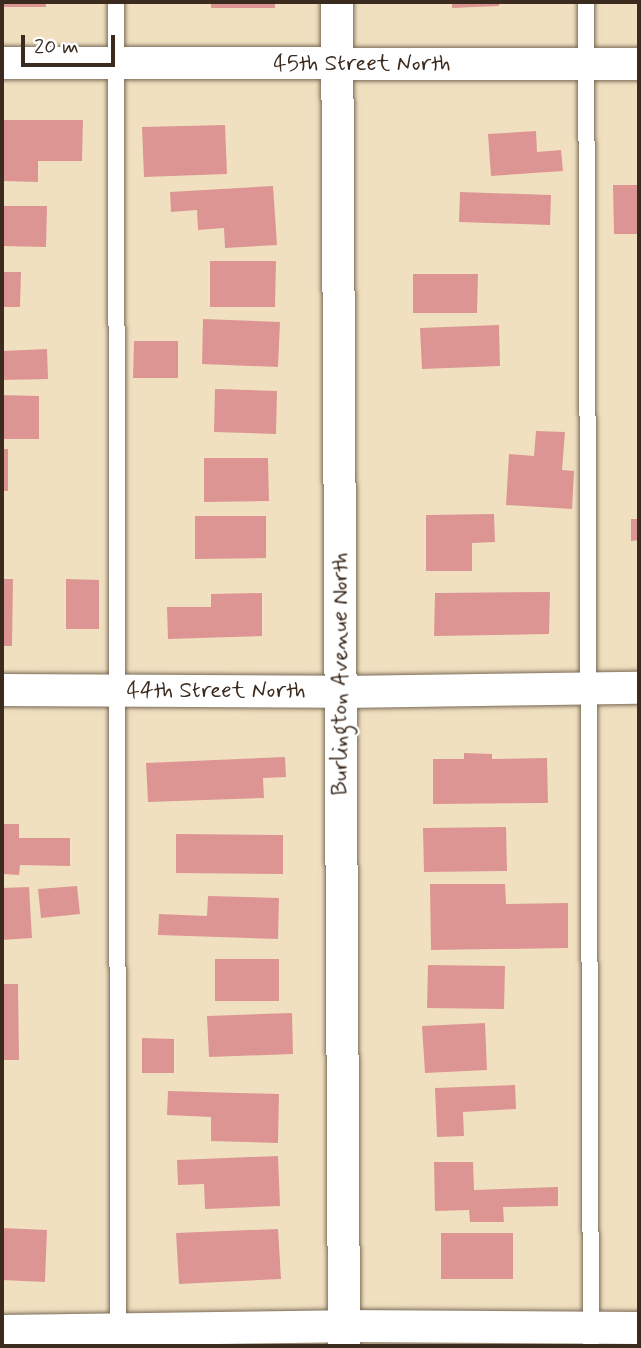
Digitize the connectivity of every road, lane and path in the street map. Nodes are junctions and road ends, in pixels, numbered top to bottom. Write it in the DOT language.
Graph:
graph roads {
  1 [pos="116,2"];
  2 [pos="337,2"];
  3 [pos="586,2"];
  4 [pos="2,63"];
  5 [pos="117,64"];
  6 [pos="587,64"];
  7 [pos="639,64"];
  8 [pos="337,65"];
  9 [pos="639,688"];
  10 [pos="589,689"];
  11 [pos="2,690"];
  12 [pos="118,691"];
  13 [pos="341,692"];
  14 [pos="639,1328"];
  15 [pos="2,1331"];
  16 [pos="344,1336"];
  17 [pos="591,1337"];
  18 [pos="118,1338"];
  1 -- 5 [label="lane"];
  2 -- 8 [label="street, Burlington Avenue North"];
  3 -- 6 [label="lane"];
  4 -- 5 [label="street, 45th Street North"];
  5 -- 8 [label="street, 45th Street North"];
  5 -- 12 [label="lane"];
  6 -- 7 [label="street, 45th Street North"];
  6 -- 8 [label="street, 45th Street North"];
  6 -- 10 [label="lane"];
  8 -- 13 [label="street, Burlington Avenue North"];
  9 -- 10 [label="street, 44th Street North"];
  10 -- 13 [label="street, 44th Street North"];
  10 -- 17 [label="lane"];
  11 -- 12 [label="street, 44th Street North"];
  12 -- 13 [label="street, 44th Street North"];
  12 -- 18 [label="lane"];
  13 -- 16 [label="street, Burlington Avenue North"];
  14 -- 17 [label="street"];
  15 -- 18 [label="street"];
  16 -- 17 [label="street"];
  16 -- 18 [label="street"];
}
